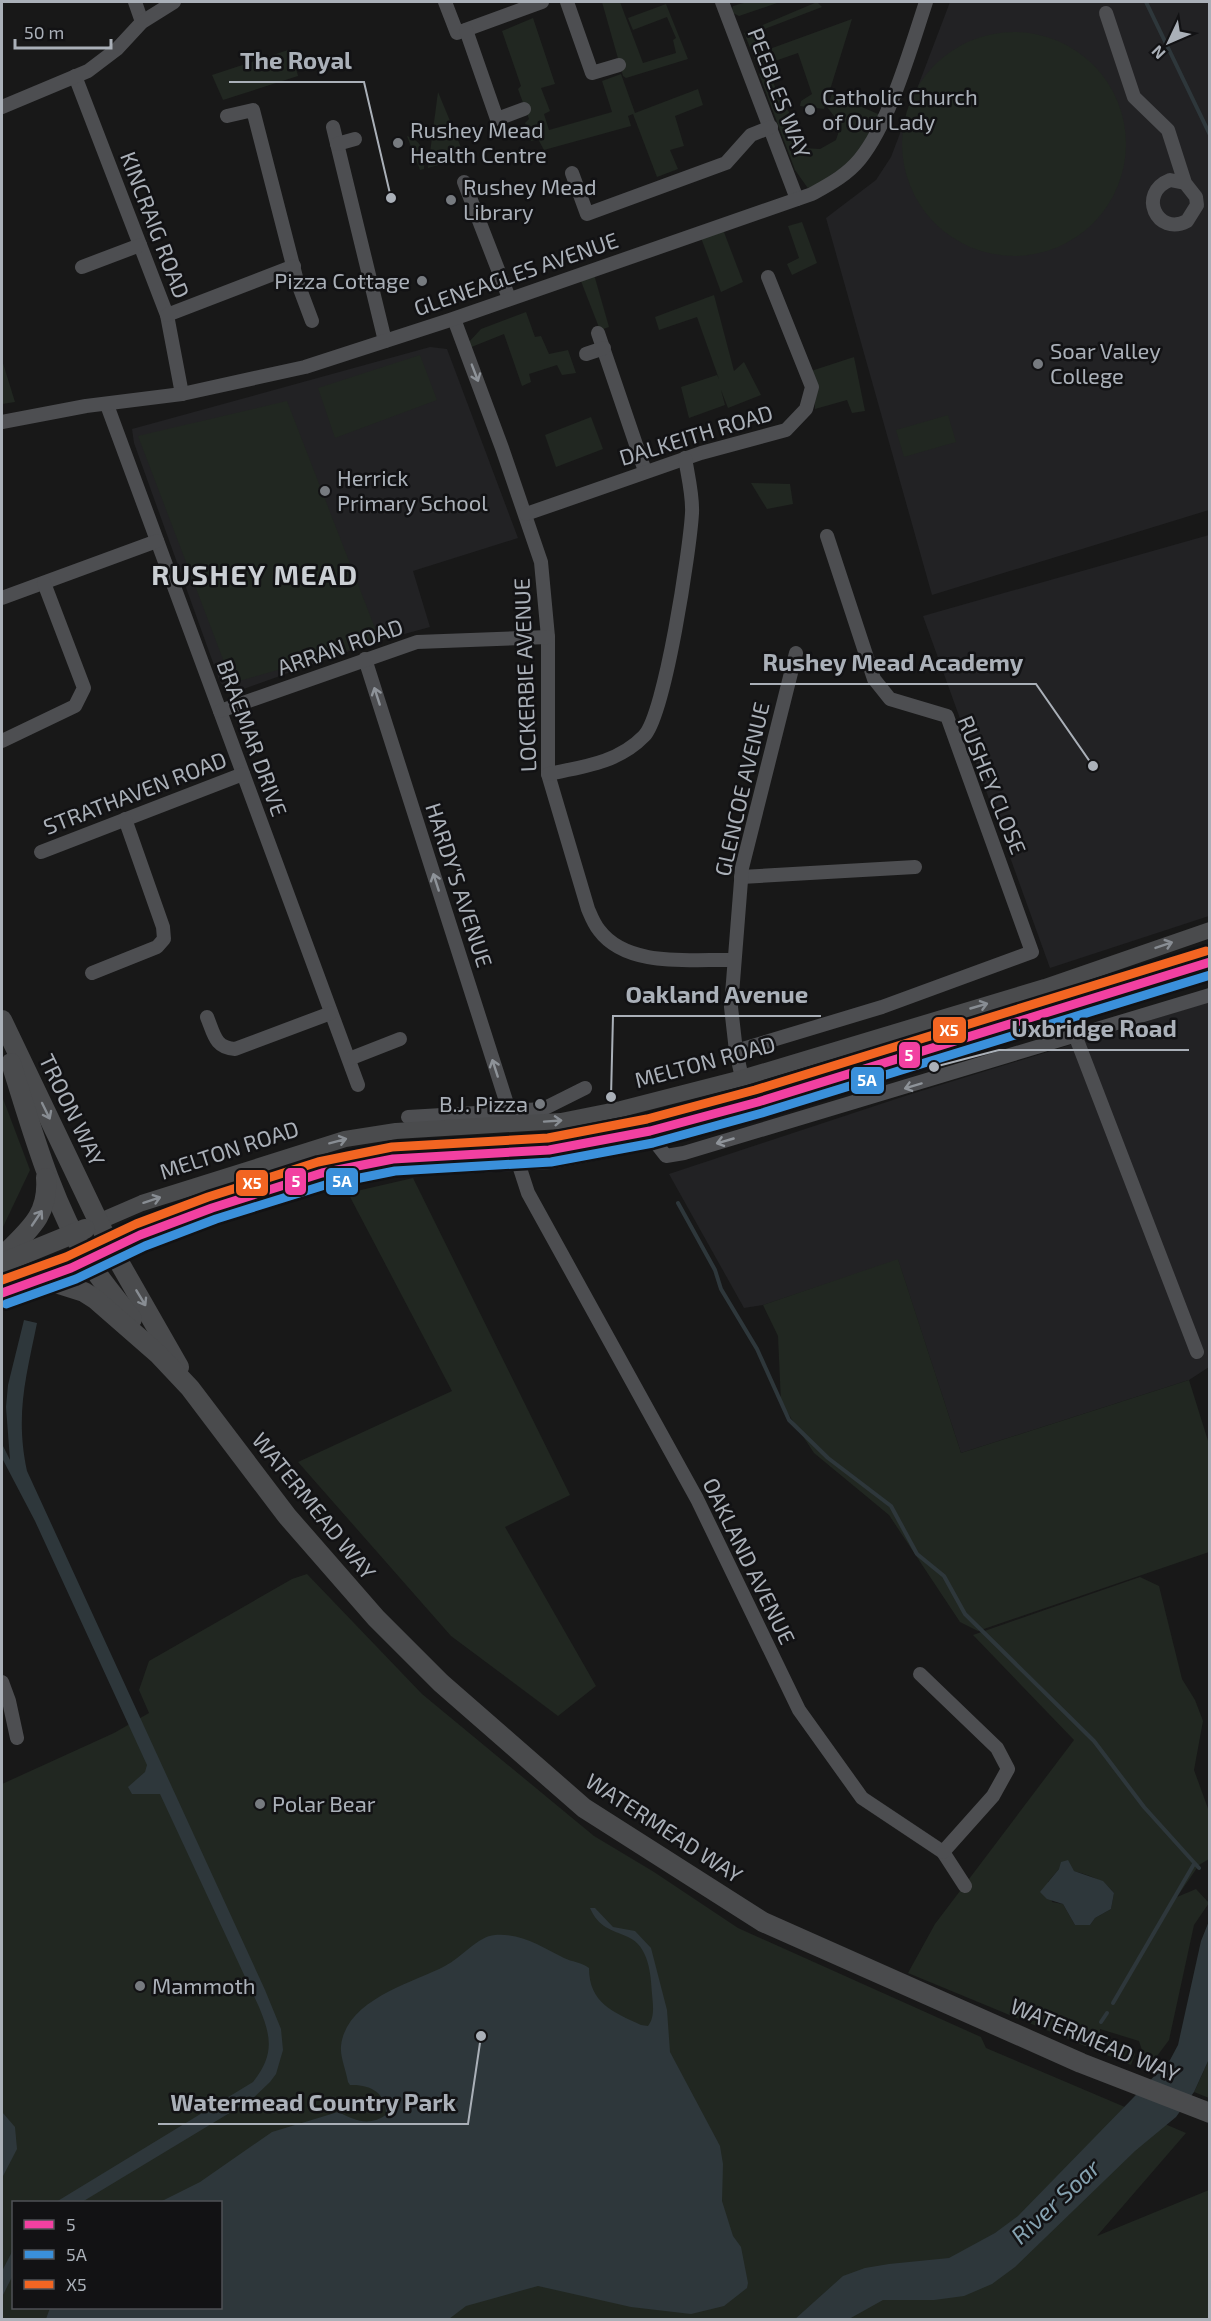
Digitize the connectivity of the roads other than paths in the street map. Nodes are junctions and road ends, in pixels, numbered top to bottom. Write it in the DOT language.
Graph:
graph roads {
  1 [pos="135,2"];
  2 [pos="174,2"];
  3 [pos="445,2"];
  4 [pos="542,2"];
  5 [pos="567,2"];
  6 [pos="722,2"];
  7 [pos="926,2"];
  8 [pos="1107,13"];
  9 [pos="142,22"];
  10 [pos="466,30"];
  11 [pos="619,65"];
  12 [pos="75,76"];
  13 [pos="3,104"];
  14 [pos="524,109"];
  15 [pos="227,116"];
  16 [pos="333,127"];
  17 [pos="771,127"];
  18 [pos="355,139"];
  19 [pos="337,144"];
  20 [pos="572,173"];
  21 [pos="464,182"];
  22 [pos="1185,183"];
  23 [pos="797,199"];
  24 [pos="140,245"];
  25 [pos="294,266"];
  26 [pos="82,267"];
  27 [pos="768,277"];
  28 [pos="509,298"];
  29 [pos="167,315"];
  30 [pos="454,319"];
  31 [pos="312,321"];
  32 [pos="598,333"];
  33 [pos="385,341"];
  34 [pos="604,348"];
  35 [pos="586,354"];
  36 [pos="182,394"];
  37 [pos="107,405"];
  38 [pos="2,422"];
  39 [pos="685,458"];
  40 [pos="645,471"];
  41 [pos="526,514"];
  42 [pos="827,536"];
  43 [pos="157,541"];
  44 [pos="44,583"];
  45 [pos="2,598"];
  46 [pos="548,637"];
  47 [pos="796,653"];
  48 [pos="365,659"];
  49 [pos="220,711"];
  50 [pos="2,741"];
  51 [pos="243,774"];
  52 [pos="548,774"];
  53 [pos="125,819"];
  54 [pos="41,852"];
  55 [pos="915,867"];
  56 [pos="741,877"];
  57 [pos="1209,930"];
  58 [pos="733,960"];
  59 [pos="1209,962"];
  60 [pos="92,973"];
  61 [pos="1209,995"];
  62 [pos="332,1013"];
  63 [pos="207,1017"];
  64 [pos="2,1020"];
  65 [pos="2,1034"];
  66 [pos="1075,1035"];
  67 [pos="400,1040"];
  68 [pos="735,1050"];
  69 [pos="829,1052"];
  70 [pos="913,1053"];
  71 [pos="348,1059"];
  72 [pos="742,1078"];
  73 [pos="358,1085"];
  74 [pos="585,1088"];
  75 [pos="408,1117"];
  76 [pos="509,1118"];
  77 [pos="388,1133"];
  78 [pos="652,1137"];
  79 [pos="516,1156"];
  80 [pos="395,1164"];
  81 [pos="45,1168"];
  82 [pos="98,1222"];
  83 [pos="75,1234"];
  84 [pos="111,1248"];
  85 [pos="2,1257"];
  86 [pos="88,1260"];
  87 [pos="2,1263"];
  88 [pos="43,1279"];
  89 [pos="2,1293"];
  90 [pos="1197,1352"];
  91 [pos="158,1354"];
  92 [pos="190,1388"];
  93 [pos="920,1674"];
  94 [pos="2,1682"];
  95 [pos="17,1738"];
  96 [pos="943,1852"];
  97 [pos="965,1886"];
  98 [pos="1209,2113"];
  1 -- 9 [label="street"];
  2 -- 9 [label="street"];
  3 -- 10 [label="street"];
  4 -- 10 [label="street"];
  5 -- 11 [label="street"];
  6 -- 17 [label="street, PEEBLES WAY"];
  7 -- 23 [label="street, GLENEAGLES AVENUE"];
  8 -- 22 [label="street"];
  9 -- 12 [label="street"];
  10 -- 14 [label="street"];
  12 -- 13 [label="street"];
  12 -- 24 [label="street, KINCRAIG ROAD"];
  15 -- 25 [label="street"];
  16 -- 19 [label="street"];
  17 -- 20 [label="street"];
  17 -- 23 [label="street, PEEBLES WAY"];
  18 -- 19 [label="street"];
  19 -- 33 [label="street"];
  21 -- 28 [label="street"];
  23 -- 28 [label="street, GLENEAGLES AVENUE"];
  24 -- 26 [label="street"];
  24 -- 29 [label="street, KINCRAIG ROAD"];
  25 -- 29 [label="street"];
  25 -- 31 [label="street"];
  27 -- 39 [label="street, DALKEITH ROAD"];
  28 -- 30 [label="street, GLENEAGLES AVENUE"];
  29 -- 36 [label="street, KINCRAIG ROAD"];
  30 -- 33 [label="street, GLENEAGLES AVENUE"];
  30 -- 41 [label="street, LOCKERBIE AVENUE, one-way"];
  32 -- 34 [label="street"];
  33 -- 36 [label="street, GLENEAGLES AVENUE"];
  34 -- 35 [label="street"];
  34 -- 40 [label="street"];
  36 -- 37 [label="street, GLENEAGLES AVENUE"];
  37 -- 38 [label="street, GLENEAGLES AVENUE"];
  37 -- 43 [label="street, BRAEMAR DRIVE"];
  39 -- 40 [label="street, DALKEITH ROAD"];
  39 -- 52 [label="street"];
  40 -- 41 [label="street, DALKEITH ROAD"];
  41 -- 46 [label="street, LOCKERBIE AVENUE"];
  42 -- 68 [label="street, RUSHEY CLOSE"];
  43 -- 44 [label="street"];
  43 -- 49 [label="street, BRAEMAR DRIVE"];
  44 -- 45 [label="street"];
  44 -- 50 [label="street"];
  46 -- 48 [label="street, ARRAN ROAD"];
  46 -- 52 [label="street, LOCKERBIE AVENUE"];
  47 -- 56 [label="street, GLENCOE AVENUE"];
  48 -- 49 [label="street, ARRAN ROAD"];
  76 -- 48 [label="street, HARDY'S AVENUE, one-way"];
  49 -- 51 [label="street, BRAEMAR DRIVE"];
  51 -- 53 [label="street, STRATHAVEN ROAD"];
  51 -- 62 [label="street, BRAEMAR DRIVE"];
  52 -- 58 [label="street, LOCKERBIE AVENUE"];
  53 -- 54 [label="street, STRATHAVEN ROAD"];
  53 -- 60 [label="street"];
  55 -- 56 [label="street"];
  56 -- 58 [label="street, GLENCOE AVENUE"];
  69 -- 57 [label="main road, MELTON ROAD, one-way"];
  58 -- 68 [label="street, GLENCOE AVENUE"];
  59 -- 70 [label="main road"];
  61 -- 66 [label="street"];
  62 -- 63 [label="street"];
  62 -- 71 [label="street, BRAEMAR DRIVE"];
  64 -- 82 [label="highway, TROON WAY, one-way"];
  65 -- 81 [label="highway, TROON WAY"];
  66 -- 78 [label="street, one-way"];
  66 -- 90 [label="street"];
  67 -- 71 [label="street"];
  68 -- 72 [label="street, GLENCOE AVENUE"];
  69 -- 70 [label="main road"];
  69 -- 72 [label="main road, MELTON ROAD"];
  70 -- 78 [label="main road"];
  71 -- 73 [label="street, BRAEMAR DRIVE"];
  76 -- 72 [label="main road, MELTON ROAD, one-way"];
  74 -- 76 [label="street"];
  75 -- 76 [label="street"];
  76 -- 77 [label="main road, MELTON ROAD"];
  77 -- 80 [label="main road"];
  82 -- 77 [label="main road, MELTON ROAD, one-way"];
  78 -- 79 [label="main road"];
  79 -- 80 [label="main road"];
  79 -- 96 [label="street, OAKLAND AVENUE"];
  80 -- 84 [label="main road"];
  81 -- 83 [label="highway, TROON WAY"];
  85 -- 81 [label="highway, one-way"];
  82 -- 83 [label="highway, MELTON ROAD"];
  82 -- 84 [label="highway, WATERMEAD WAY"];
  83 -- 86 [label="highway, WATERMEAD WAY"];
  83 -- 87 [label="highway, MELTON ROAD"];
  84 -- 86 [label="highway"];
  84 -- 92 [label="highway, WATERMEAD WAY, one-way"];
  86 -- 88 [label="highway"];
  86 -- 91 [label="highway, WATERMEAD WAY"];
  88 -- 89 [label="highway"];
  88 -- 91 [label="highway, WATERMEAD WAY"];
  91 -- 92 [label="highway, WATERMEAD WAY"];
  92 -- 98 [label="highway, WATERMEAD WAY"];
  93 -- 96 [label="street"];
  94 -- 95 [label="street"];
  96 -- 97 [label="street, OAKLAND AVENUE"];
}
